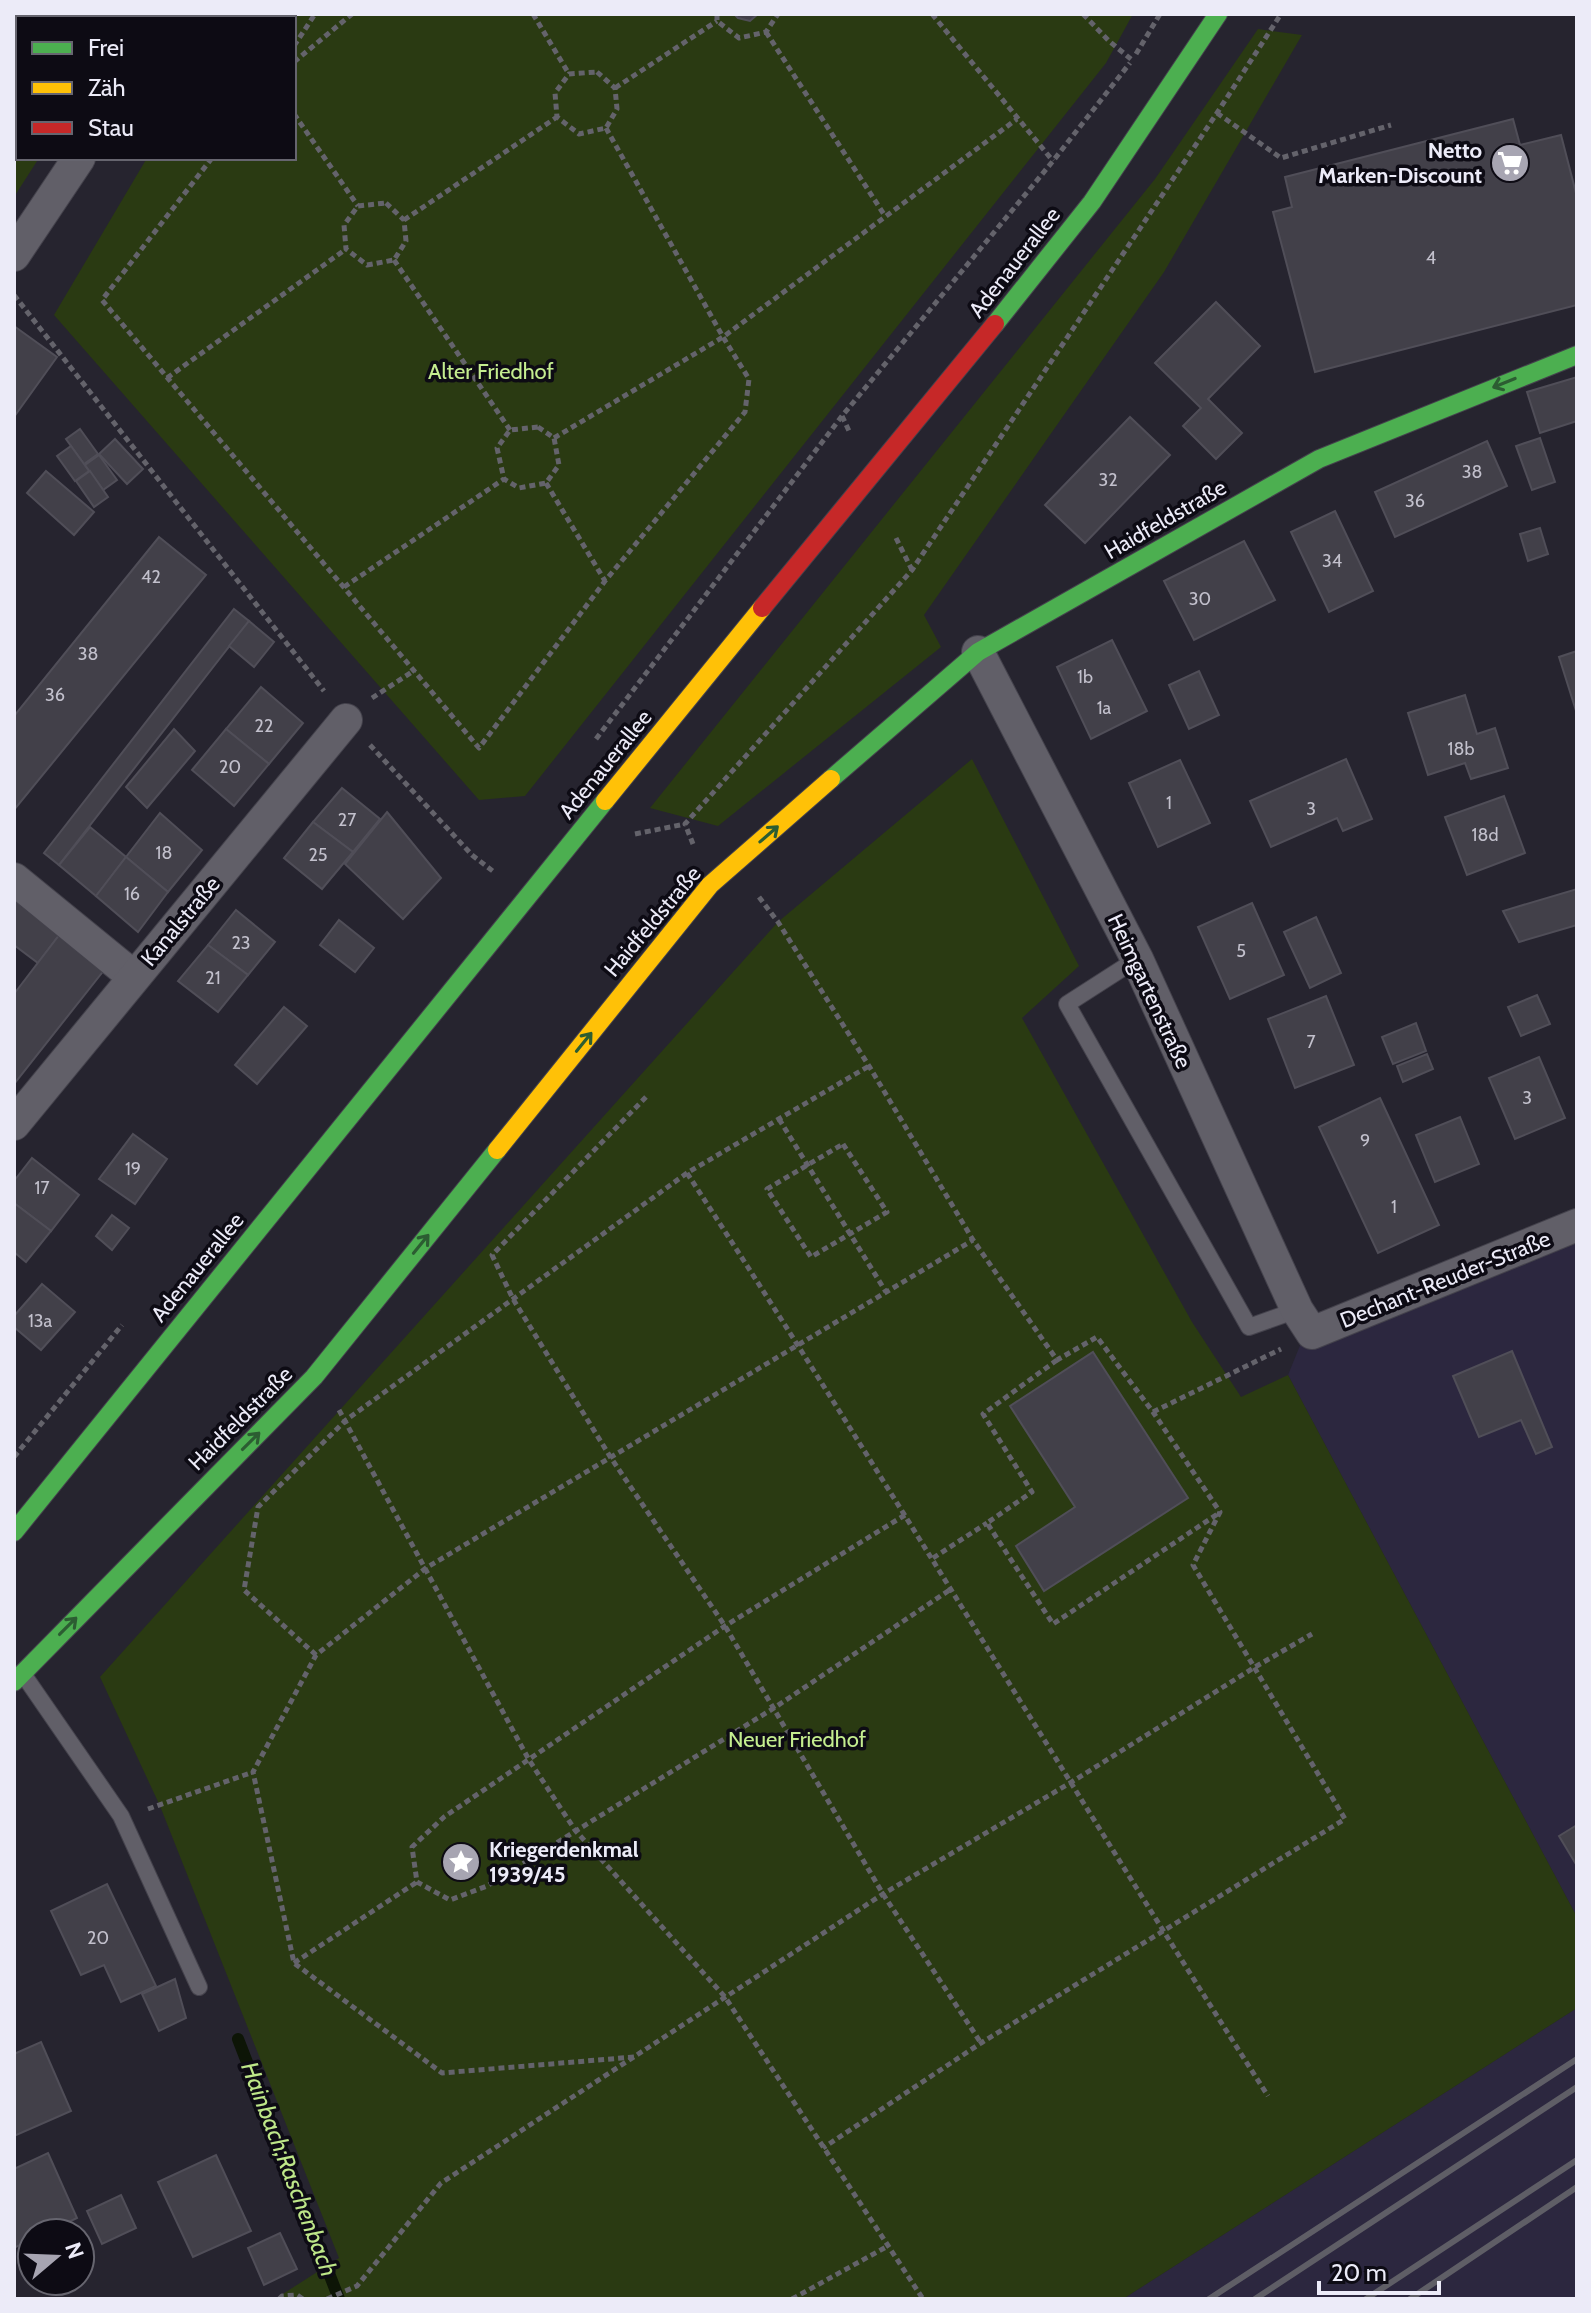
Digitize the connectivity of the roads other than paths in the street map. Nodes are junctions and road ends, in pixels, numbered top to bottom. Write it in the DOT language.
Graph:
graph roads {
  1 [pos="1218,14"];
  2 [pos="78,160"];
  3 [pos="14,255"];
  4 [pos="1577,355"];
  5 [pos="978,652"];
  6 [pos="346,720"];
  7 [pos="14,879"];
  8 [pos="1137,959"];
  9 [pos="134,977"];
  10 [pos="14,1124"];
  11 [pos="1577,1225"];
  12 [pos="1305,1322"];
  13 [pos="14,1532"];
  14 [pos="18,1677"];
  15 [pos="199,1987"];
  1 -- 13 [label="street, Adenauerallee"];
  2 -- 3 [label="street"];
  4 -- 5 [label="street, Haidfeldstraße, one-way"];
  5 -- 8 [label="street, Heimgartenstraße"];
  14 -- 5 [label="street, Haidfeldstraße, one-way"];
  6 -- 9 [label="street, Kanalstraße"];
  7 -- 9 [label="street"];
  8 -- 12 [label="street, Heimgartenstraße"];
  8 -- 12 [label="lane"];
  9 -- 10 [label="street, Kanalstraße"];
  11 -- 12 [label="street, Dechant-Reuder-Straße"];
  14 -- 15 [label="lane"];
}
